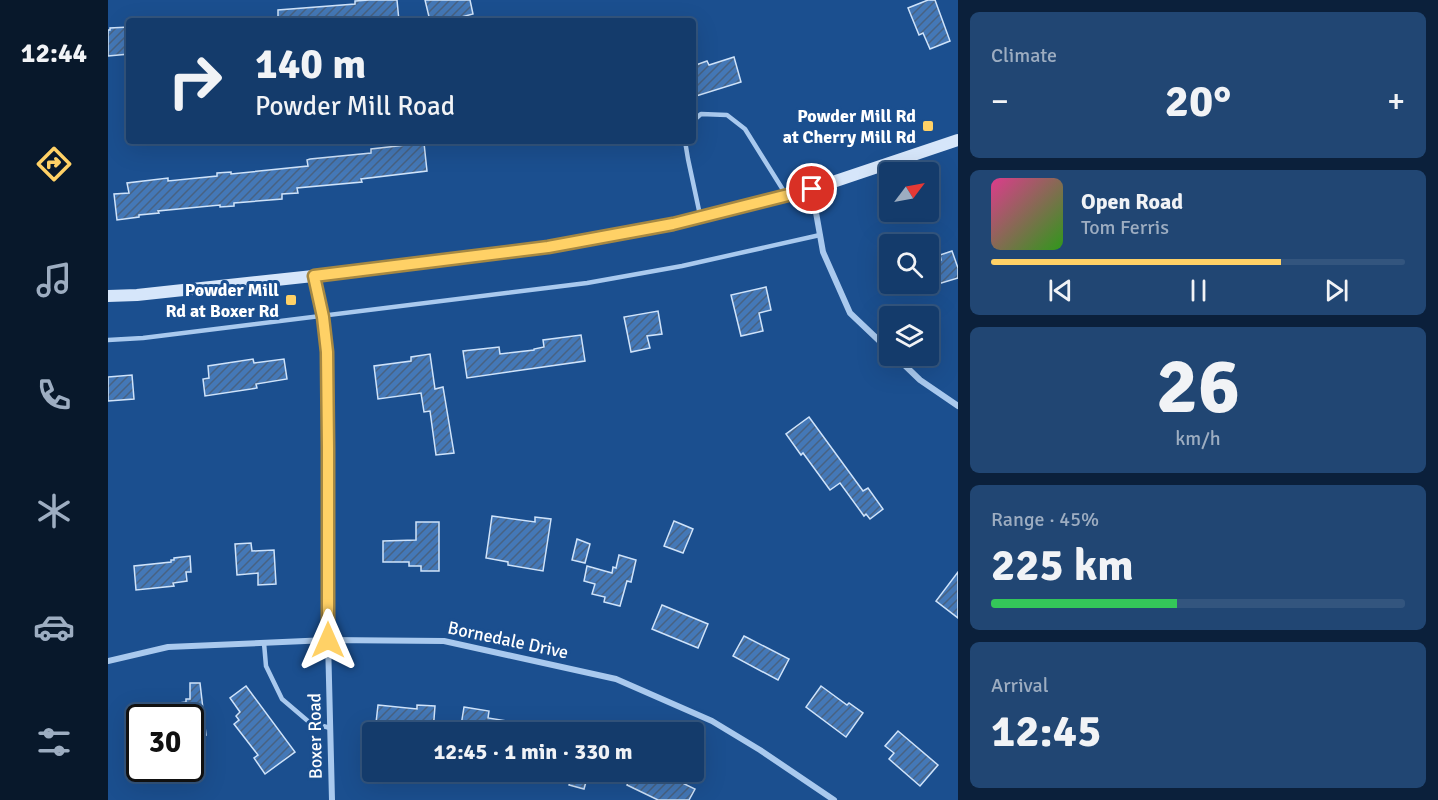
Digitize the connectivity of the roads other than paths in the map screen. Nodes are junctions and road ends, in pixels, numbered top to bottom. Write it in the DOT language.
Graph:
graph roads {
  1 [pos="696,118"];
  2 [pos="958,140"];
  3 [pos="686,144"];
  4 [pos="812,189"];
  5 [pos="786,195"];
  6 [pos="700,217"];
  7 [pos="820,235"];
  8 [pos="314,276"];
  9 [pos="108,296"];
  10 [pos="323,317"];
  11 [pos="108,340"];
  12 [pos="879,341"];
  13 [pos="905,366"];
  14 [pos="958,406"];
  15 [pos="328,640"];
  16 [pos="264,642"];
  17 [pos="108,661"];
  18 [pos="330,728"];
  19 [pos="332,800"];
  20 [pos="834,800"];
  1 -- 5 [label="lane"];
  2 -- 4 [label="main road"];
  3 -- 6 [label="lane"];
  4 -- 5 [label="main road"];
  4 -- 7 [label="street"];
  5 -- 6 [label="main road"];
  6 -- 8 [label="main road"];
  7 -- 10 [label="lane"];
  7 -- 12 [label="street"];
  8 -- 9 [label="main road"];
  8 -- 10 [label="street, Boxer Road"];
  10 -- 11 [label="lane"];
  10 -- 15 [label="street, Boxer Road"];
  13 -- 14 [label="street"];
  15 -- 16 [label="street, Bornedale Drive"];
  15 -- 18 [label="street, Boxer Road"];
  15 -- 20 [label="street, Bornedale Drive"];
  16 -- 17 [label="street, Bornedale Drive"];
  16 -- 18 [label="lane"];
  18 -- 19 [label="street, Boxer Road"];
}
